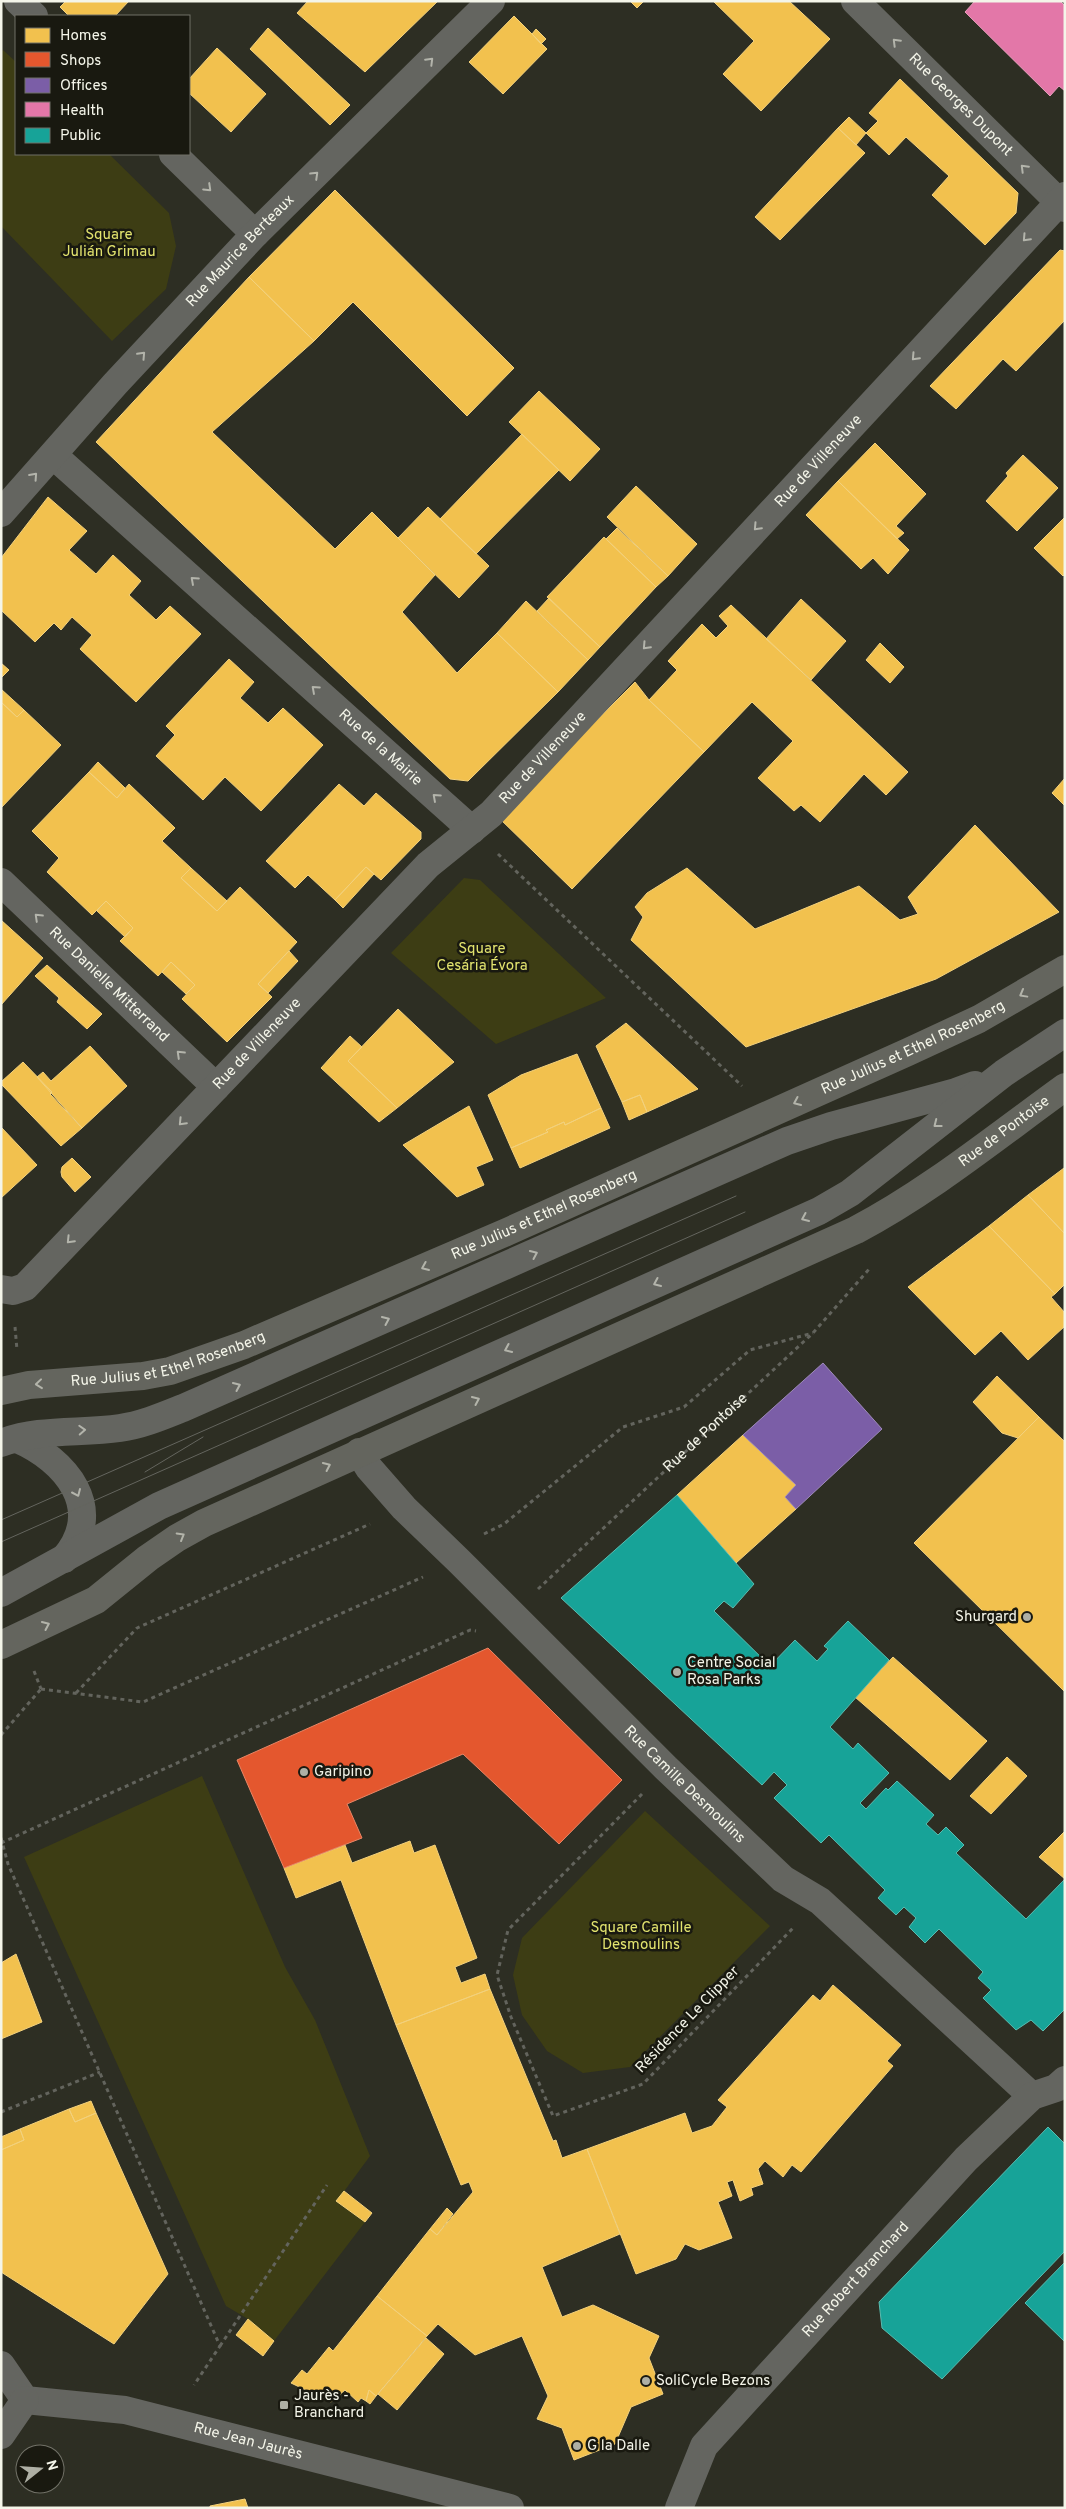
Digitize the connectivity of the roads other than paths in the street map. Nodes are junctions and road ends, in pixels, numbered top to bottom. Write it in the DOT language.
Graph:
graph roads {
  1 [pos="18,1"];
  2 [pos="491,1"];
  3 [pos="855,1"];
  4 [pos="33,15"];
  5 [pos="174,155"];
  6 [pos="1063,202"];
  7 [pos="255,234"];
  8 [pos="53,455"];
  9 [pos="1,513"];
  10 [pos="472,830"];
  11 [pos="1,882"];
  12 [pos="1065,969"];
  13 [pos="1065,1033"];
  14 [pos="1004,1073"];
  15 [pos="216,1087"];
  16 [pos="1065,1087"];
  17 [pos="1,1289"];
  18 [pos="1,1391"];
  19 [pos="9,1441"];
  20 [pos="359,1452"];
  21 [pos="63,1560"];
  22 [pos="1,1593"];
  23 [pos="1,1645"];
  24 [pos="1065,2080"];
  25 [pos="1032,2096"];
  26 [pos="1,2365"];
  27 [pos="25,2400"];
  28 [pos="1,2435"];
  29 [pos="510,2508"];
  30 [pos="679,2508"];
  1 -- 4 [label="street"];
  7 -- 2 [label="street, Rue Maurice Berteaux, one-way"];
  6 -- 3 [label="street, Rue Georges Dupont, one-way"];
  5 -- 7 [label="street, one-way"];
  6 -- 10 [label="street, Rue de Villeneuve, one-way"];
  8 -- 7 [label="street, Rue Maurice Berteaux, one-way"];
  9 -- 8 [label="street, Rue Maurice Berteaux, one-way"];
  10 -- 8 [label="street, Rue de la Mairie, one-way"];
  10 -- 15 [label="street, Rue de Villeneuve"];
  15 -- 11 [label="street, Rue Danielle Mitterrand, one-way"];
  12 -- 18 [label="main road, Rue Julius et Ethel Rosenberg, one-way"];
  13 -- 14 [label="street"];
  19 -- 14 [label="street, one-way"];
  14 -- 21 [label="street, one-way"];
  15 -- 17 [label="street, Rue de Villeneuve, one-way"];
  20 -- 16 [label="main road, Rue de Pontoise, one-way"];
  19 -- 21 [label="street, one-way"];
  23 -- 20 [label="main road, one-way"];
  20 -- 25 [label="street, Rue Camille Desmoulins"];
  21 -- 22 [label="street"];
  24 -- 25 [label="street, Rue Robert Branchard"];
  25 -- 30 [label="street, Rue Robert Branchard"];
  26 -- 27 [label="street"];
  27 -- 28 [label="street"];
  27 -- 29 [label="street, Rue Jean Jaurès"];
}
